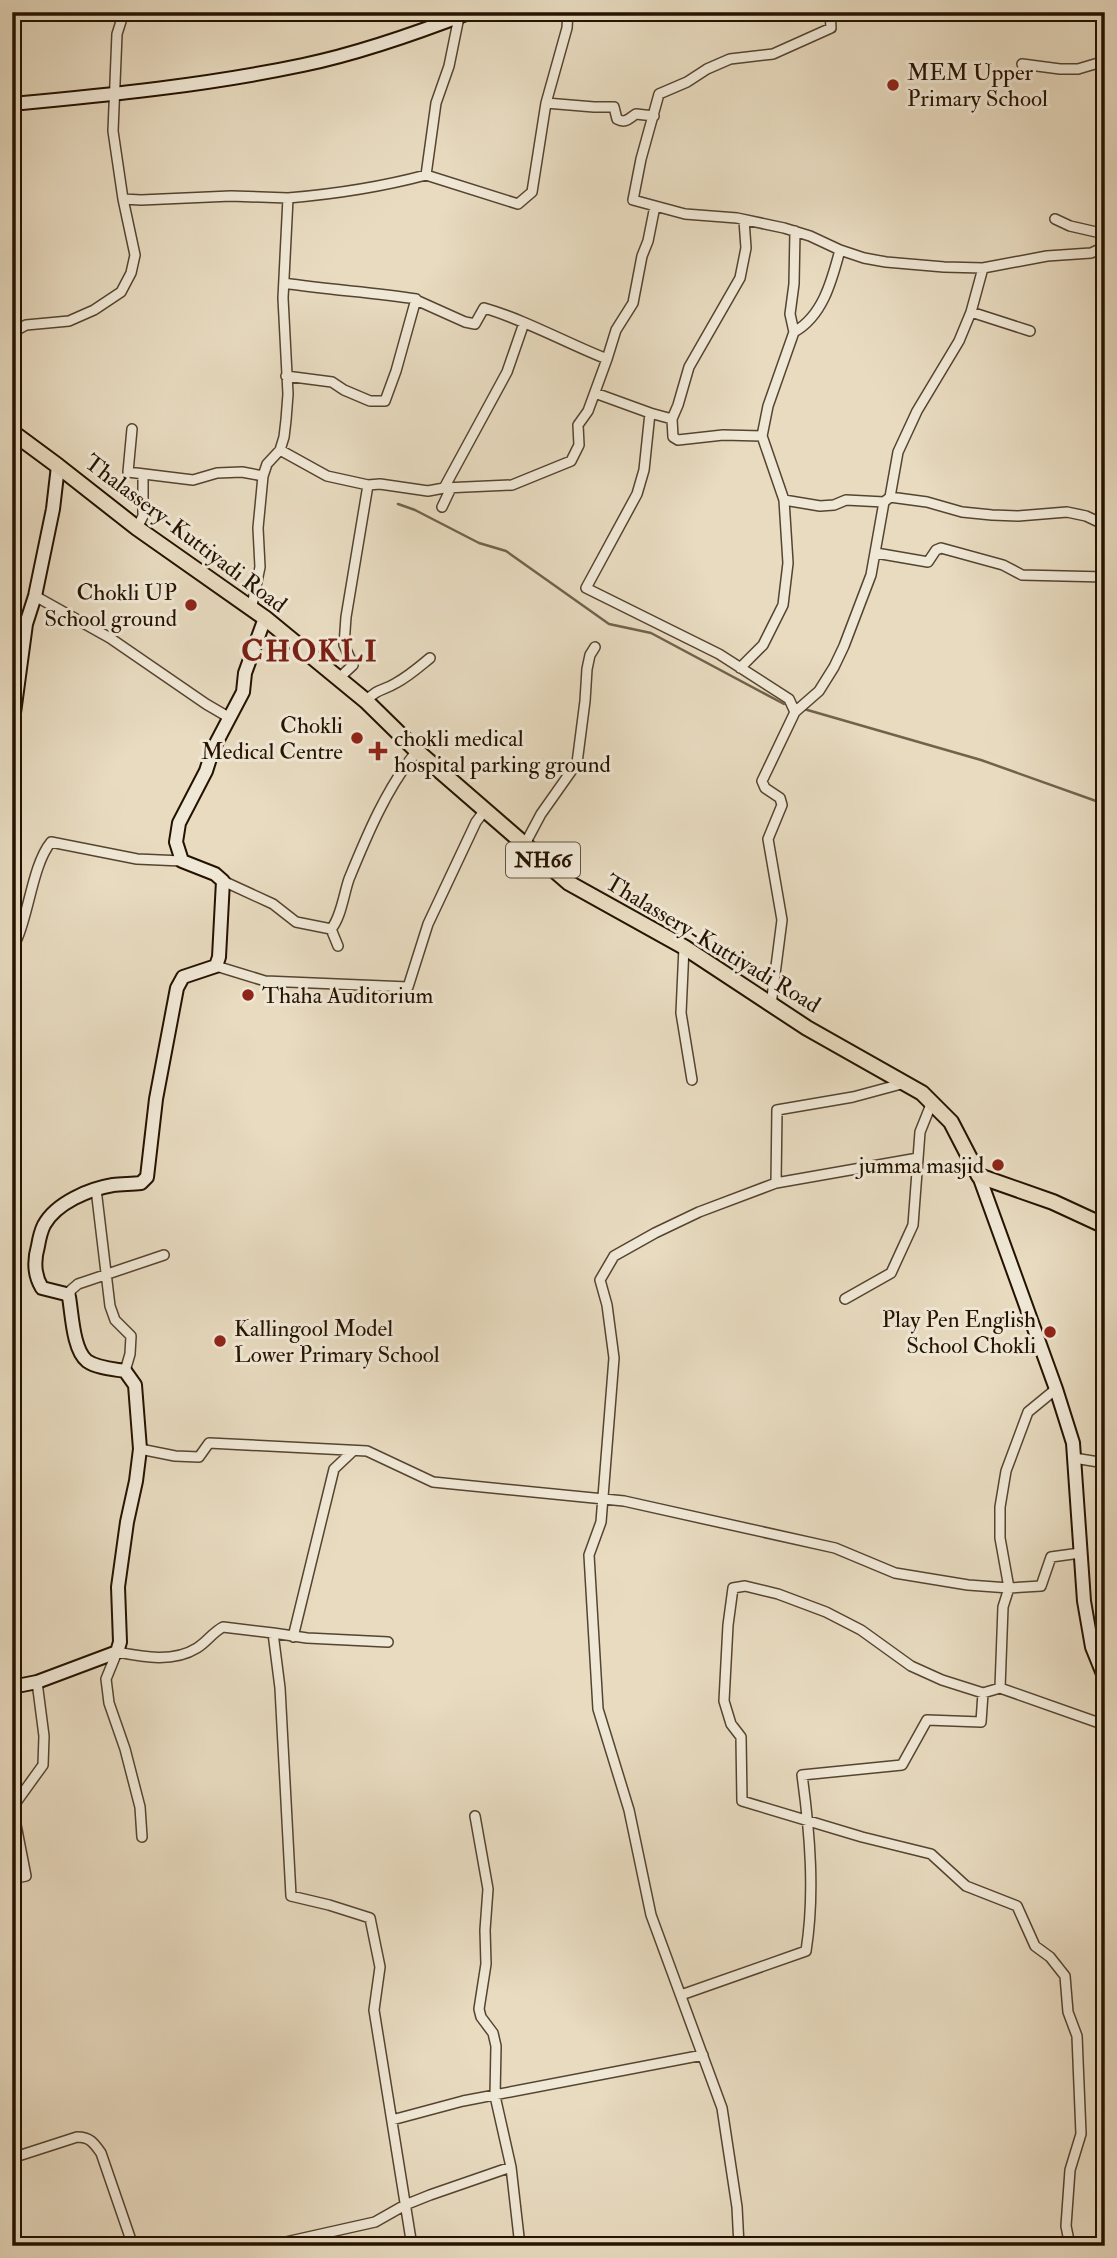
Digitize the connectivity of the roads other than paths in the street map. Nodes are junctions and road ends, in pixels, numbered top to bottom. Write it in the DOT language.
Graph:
graph roads {
  1 [pos="124,12"];
  2 [pos="568,12"];
  3 [pos="830,12"];
  4 [pos="465,15"];
  5 [pos="1105,61"];
  6 [pos="1022,64"];
  7 [pos="114,94"];
  8 [pos="546,103"];
  9 [pos="12,104"];
  10 [pos="654,116"];
  11 [pos="426,175"];
  12 [pos="288,198"];
  13 [pos="123,199"];
  14 [pos="655,206"];
  15 [pos="1055,219"];
  16 [pos="744,220"];
  17 [pos="795,231"];
  18 [pos="1105,234"];
  19 [pos="1104,246"];
  20 [pos="840,250"];
  21 [pos="983,268"];
  22 [pos="284,283"];
  23 [pos="416,300"];
  24 [pos="971,312"];
  25 [pos="12,314"];
  26 [pos="524,323"];
  27 [pos="17,328"];
  28 [pos="1030,331"];
  29 [pos="794,332"];
  30 [pos="607,359"];
  31 [pos="286,376"];
  32 [pos="595,393"];
  33 [pos="650,413"];
  34 [pos="672,419"];
  35 [pos="131,429"];
  36 [pos="13,433"];
  37 [pos="762,436"];
  38 [pos="280,450"];
  39 [pos="58,466"];
  40 [pos="143,474"];
  41 [pos="263,476"];
  42 [pos="368,485"];
  43 [pos="447,488"];
  44 [pos="887,499"];
  45 [pos="784,500"];
  46 [pos="442,507"];
  47 [pos="1105,525"];
  48 [pos="136,528"];
  49 [pos="876,553"];
  50 [pos="1105,577"];
  51 [pos="34,597"];
  52 [pos="251,610"];
  53 [pos="265,618"];
  54 [pos="12,619"];
  55 [pos="26,624"];
  56 [pos="595,647"];
  57 [pos="430,658"];
  58 [pos="740,668"];
  59 [pos="338,679"];
  60 [pos="366,701"];
  61 [pos="795,712"];
  62 [pos="230,718"];
  63 [pos="12,728"];
  64 [pos="417,751"];
  65 [pos="485,810"];
  66 [pos="525,844"];
  67 [pos="182,861"];
  68 [pos="223,881"];
  69 [pos="331,929"];
  70 [pos="12,941"];
  71 [pos="338,946"];
  72 [pos="684,947"];
  73 [pos="216,965"];
  74 [pos="771,1006"];
  75 [pos="692,1080"];
  76 [pos="906,1083"];
  77 [pos="932,1102"];
  78 [pos="918,1158"];
  79 [pos="979,1176"];
  80 [pos="776,1183"];
  81 [pos="96,1189"];
  82 [pos="1105,1226"];
  83 [pos="164,1255"];
  84 [pos="106,1274"];
  85 [pos="69,1297"];
  86 [pos="845,1299"];
  87 [pos="125,1371"];
  88 [pos="1056,1389"];
  89 [pos="140,1449"];
  90 [pos="353,1451"];
  91 [pos="1074,1458"];
  92 [pos="1105,1463"];
  93 [pos="603,1499"];
  94 [pos="1080,1553"];
  95 [pos="1009,1588"];
  96 [pos="273,1633"];
  97 [pos="293,1637"];
  98 [pos="388,1642"];
  99 [pos="117,1652"];
  100 [pos="1105,1679"];
  101 [pos="37,1682"];
  102 [pos="12,1687"];
  103 [pos="1000,1688"];
  104 [pos="983,1693"];
  105 [pos="1105,1725"];
  106 [pos="12,1808"];
  107 [pos="12,1816"];
  108 [pos="475,1816"];
  109 [pos="808,1821"];
  110 [pos="142,1837"];
  111 [pos="12,1879"];
  112 [pos="681,1995"];
  113 [pos="703,2055"];
  114 [pos="495,2096"];
  115 [pos="392,2120"];
  116 [pos="12,2158"];
  117 [pos="511,2167"];
  118 [pos="405,2205"];
  119 [pos="134,2246"];
  120 [pos="268,2246"];
  121 [pos="412,2246"];
  122 [pos="520,2246"];
  123 [pos="739,2246"];
  124 [pos="1070,2246"];
  1 -- 7 [label="street"];
  2 -- 8 [label="street"];
  3 -- 10 [label="street"];
  4 -- 7 [label="main road"];
  4 -- 11 [label="street"];
  5 -- 6 [label="street"];
  7 -- 9 [label="main road"];
  7 -- 13 [label="street"];
  8 -- 10 [label="street"];
  8 -- 11 [label="street"];
  10 -- 14 [label="street"];
  11 -- 12 [label="street"];
  12 -- 13 [label="street"];
  12 -- 22 [label="street"];
  13 -- 27 [label="street"];
  14 -- 16 [label="street"];
  14 -- 30 [label="street"];
  15 -- 18 [label="street"];
  16 -- 17 [label="street"];
  16 -- 34 [label="street"];
  17 -- 20 [label="street"];
  17 -- 29 [label="street"];
  19 -- 21 [label="street"];
  20 -- 21 [label="street"];
  20 -- 29 [label="street"];
  21 -- 24 [label="street"];
  22 -- 23 [label="street"];
  22 -- 31 [label="street"];
  23 -- 26 [label="street"];
  23 -- 31 [label="street"];
  24 -- 28 [label="street"];
  24 -- 44 [label="street"];
  25 -- 27 [label="street"];
  26 -- 30 [label="street"];
  26 -- 43 [label="street"];
  27 -- 36 [label="street"];
  29 -- 37 [label="street"];
  30 -- 32 [label="street"];
  31 -- 38 [label="street"];
  32 -- 33 [label="street"];
  32 -- 43 [label="street"];
  33 -- 34 [label="street"];
  33 -- 58 [label="street"];
  34 -- 37 [label="street"];
  35 -- 40 [label="street"];
  36 -- 39 [label="main road, Thalassery-Kuttiyadi Road / NH66"];
  37 -- 45 [label="street"];
  38 -- 41 [label="street"];
  38 -- 42 [label="street"];
  39 -- 48 [label="main road, Thalassery-Kuttiyadi Road / NH66"];
  39 -- 51 [label="main road"];
  40 -- 41 [label="street"];
  40 -- 48 [label="street"];
  41 -- 52 [label="street"];
  42 -- 43 [label="street"];
  42 -- 59 [label="street"];
  43 -- 46 [label="street"];
  44 -- 45 [label="street"];
  44 -- 47 [label="street"];
  44 -- 49 [label="street"];
  45 -- 58 [label="street"];
  48 -- 52 [label="main road, Thalassery-Kuttiyadi Road / NH66"];
  49 -- 50 [label="street"];
  49 -- 61 [label="street"];
  51 -- 55 [label="main road"];
  51 -- 62 [label="street"];
  52 -- 53 [label="main road, Thalassery-Kuttiyadi Road / NH66"];
  53 -- 59 [label="main road, Thalassery-Kuttiyadi Road / NH66"];
  53 -- 62 [label="main road"];
  54 -- 55 [label="street"];
  55 -- 63 [label="main road"];
  56 -- 66 [label="street"];
  57 -- 60 [label="street"];
  58 -- 61 [label="street"];
  59 -- 60 [label="main road, Thalassery-Kuttiyadi Road / NH66"];
  60 -- 64 [label="main road, Thalassery-Kuttiyadi Road / NH66"];
  61 -- 74 [label="street"];
  62 -- 67 [label="main road"];
  64 -- 65 [label="main road, Thalassery-Kuttiyadi Road / NH66"];
  64 -- 69 [label="street"];
  65 -- 66 [label="main road, Thalassery-Kuttiyadi Road / NH66"];
  65 -- 73 [label="street"];
  66 -- 72 [label="main road, Thalassery-Kuttiyadi Road / NH66"];
  67 -- 68 [label="main road"];
  67 -- 70 [label="street"];
  68 -- 69 [label="street"];
  68 -- 73 [label="main road"];
  69 -- 71 [label="street"];
  72 -- 74 [label="main road, Thalassery-Kuttiyadi Road / NH66"];
  72 -- 75 [label="street"];
  73 -- 81 [label="main road"];
  74 -- 76 [label="main road, Thalassery-Kuttiyadi Road / NH66"];
  76 -- 77 [label="main road, Thalassery-Kuttiyadi Road / NH66"];
  76 -- 80 [label="street"];
  77 -- 78 [label="street"];
  77 -- 79 [label="main road, Thalassery-Kuttiyadi Road / NH66"];
  78 -- 80 [label="street"];
  78 -- 86 [label="street"];
  79 -- 82 [label="main road"];
  79 -- 88 [label="main road"];
  80 -- 93 [label="street"];
  81 -- 84 [label="street"];
  81 -- 85 [label="main road"];
  83 -- 84 [label="street"];
  84 -- 85 [label="street"];
  84 -- 87 [label="street"];
  85 -- 87 [label="main road"];
  87 -- 89 [label="main road"];
  88 -- 91 [label="main road"];
  88 -- 95 [label="street"];
  89 -- 90 [label="street"];
  89 -- 99 [label="main road"];
  90 -- 93 [label="street"];
  90 -- 97 [label="street"];
  91 -- 92 [label="street"];
  91 -- 94 [label="main road"];
  93 -- 95 [label="street"];
  93 -- 112 [label="street"];
  94 -- 95 [label="street"];
  94 -- 100 [label="main road"];
  95 -- 103 [label="street"];
  96 -- 97 [label="street"];
  96 -- 99 [label="street"];
  96 -- 115 [label="street"];
  97 -- 98 [label="street"];
  99 -- 101 [label="main road"];
  99 -- 110 [label="street"];
  101 -- 102 [label="main road"];
  101 -- 106 [label="street"];
  103 -- 104 [label="street"];
  103 -- 105 [label="street"];
  104 -- 109 [label="street"];
  104 -- 109 [label="street"];
  107 -- 111 [label="street"];
  108 -- 114 [label="street"];
  109 -- 112 [label="street"];
  109 -- 124 [label="street"];
  112 -- 113 [label="street"];
  113 -- 114 [label="street"];
  113 -- 123 [label="street"];
  114 -- 115 [label="street"];
  114 -- 117 [label="street"];
  115 -- 118 [label="street"];
  116 -- 119 [label="street"];
  117 -- 118 [label="street"];
  117 -- 122 [label="street"];
  118 -- 120 [label="street"];
  118 -- 121 [label="street"];
}
